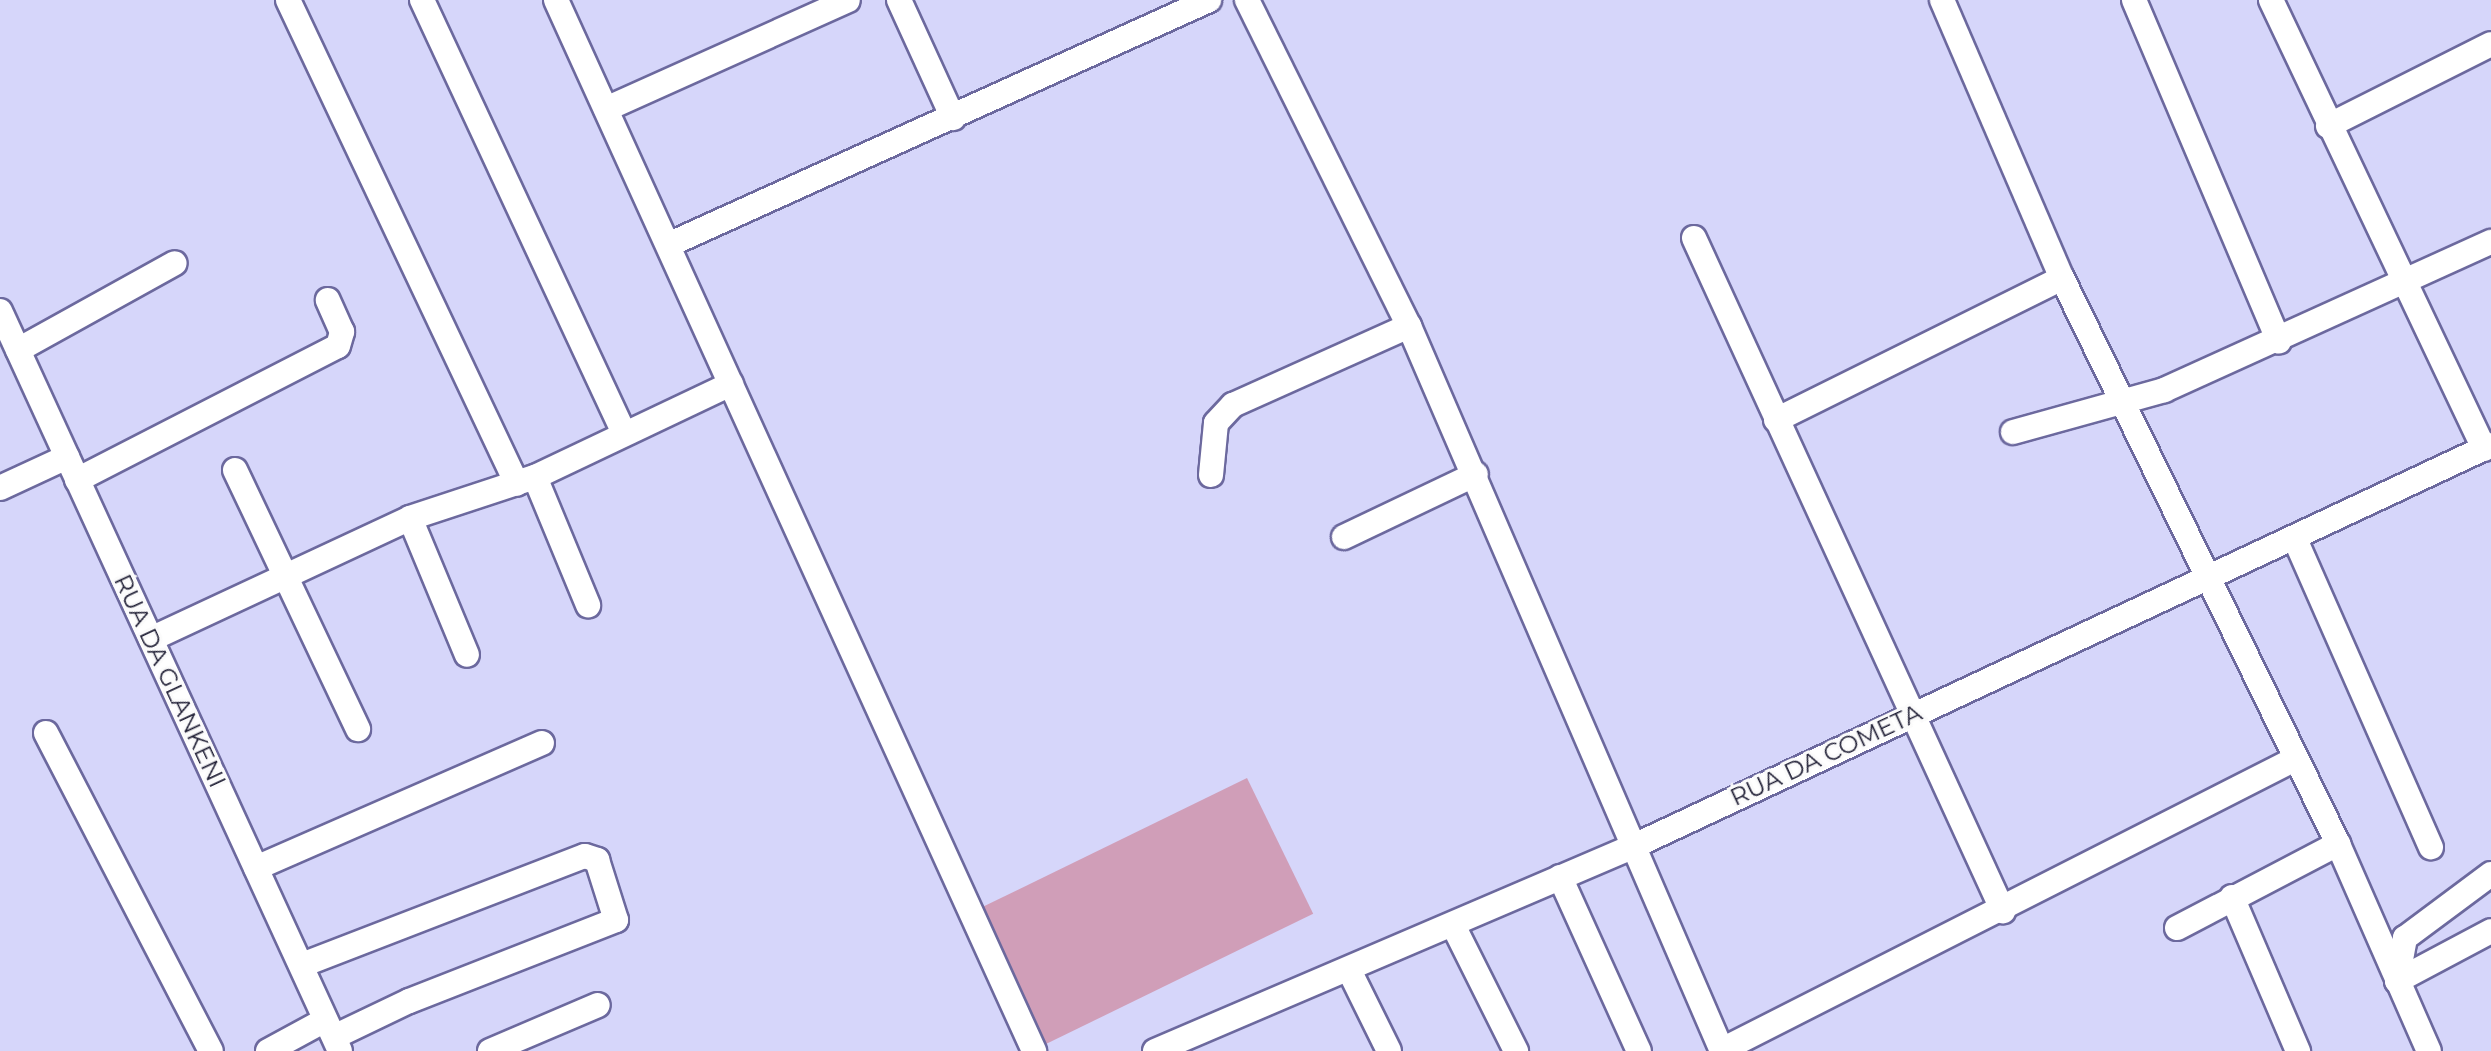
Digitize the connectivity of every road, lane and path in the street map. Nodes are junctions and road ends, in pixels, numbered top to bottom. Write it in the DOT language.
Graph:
graph roads {
  1 [pos="288,0"];
  2 [pos="422,0"];
  3 [pos="556,0"];
  4 [pos="848,0"];
  5 [pos="899,0"];
  6 [pos="1209,0"];
  7 [pos="1247,0"];
  8 [pos="1942,0"];
  9 [pos="2134,0"];
  10 [pos="2271,0"];
  11 [pos="2491,44"];
  12 [pos="606,109"];
  13 [pos="953,118"];
  14 [pos="2328,126"];
  15 [pos="1694,238"];
  16 [pos="2491,242"];
  17 [pos="668,245"];
  18 [pos="175,263"];
  19 [pos="2062,278"];
  20 [pos="2404,282"];
  21 [pos="328,300"];
  22 [pos="1409,326"];
  23 [pos="7,332"];
  24 [pos="2279,342"];
  25 [pos="731,384"];
  26 [pos="2122,404"];
  27 [pos="1776,420"];
  28 [pos="623,432"];
  29 [pos="2013,432"];
  30 [pos="2487,447"];
  31 [pos="67,457"];
  32 [pos="235,470"];
  33 [pos="1476,474"];
  34 [pos="1211,475"];
  35 [pos="77,480"];
  36 [pos="526,480"];
  37 [pos="0,488"];
  38 [pos="410,518"];
  39 [pos="1344,537"];
  40 [pos="2295,539"];
  41 [pos="285,574"];
  42 [pos="2206,582"];
  43 [pos="588,605"];
  44 [pos="151,639"];
  45 [pos="467,655"];
  46 [pos="1911,714"];
  47 [pos="358,729"];
  48 [pos="46,733"];
  49 [pos="542,743"];
  50 [pos="2295,759"];
  51 [pos="2338,844"];
  52 [pos="1632,847"];
  53 [pos="2431,847"];
  54 [pos="256,868"];
  55 [pos="2491,874"];
  56 [pos="1560,877"];
  57 [pos="2232,897"];
  58 [pos="2003,911"];
  59 [pos="1453,925"];
  60 [pos="2177,928"];
  61 [pos="2491,931"];
  62 [pos="302,965"];
  63 [pos="1349,970"];
  64 [pos="2397,981"];
  65 [pos="598,1005"];
  66 [pos="333,1036"];
  67 [pos="1192,1044"];
  68 [pos="211,1051"];
  69 [pos="268,1051"];
  70 [pos="490,1051"];
  71 [pos="1034,1051"];
  72 [pos="1155,1051"];
  73 [pos="1389,1051"];
  74 [pos="1516,1051"];
  75 [pos="1639,1051"];
  76 [pos="1722,1051"];
  77 [pos="2298,1051"];
  78 [pos="2429,1051"];
  1 -- 36 [label="street"];
  2 -- 28 [label="street"];
  3 -- 12 [label="street"];
  4 -- 12 [label="street"];
  5 -- 13 [label="street"];
  6 -- 13 [label="street"];
  7 -- 22 [label="street"];
  8 -- 19 [label="street"];
  9 -- 24 [label="street"];
  10 -- 14 [label="street"];
  11 -- 14 [label="street"];
  12 -- 17 [label="street"];
  13 -- 17 [label="street"];
  14 -- 20 [label="street"];
  15 -- 27 [label="street"];
  16 -- 20 [label="street"];
  17 -- 25 [label="street"];
  18 -- 23 [label="street"];
  19 -- 26 [label="street"];
  19 -- 27 [label="street"];
  20 -- 24 [label="street"];
  20 -- 30 [label="street"];
  21 -- 35 [label="street"];
  22 -- 33 [label="street"];
  22 -- 34 [label="street"];
  23 -- 31 [label="street, RUA DA GLANKENI"];
  24 -- 26 [label="street"];
  25 -- 28 [label="street"];
  25 -- 71 [label="street"];
  26 -- 29 [label="street"];
  26 -- 42 [label="street"];
  27 -- 46 [label="street"];
  28 -- 36 [label="street"];
  30 -- 40 [label="street, RUA DA COMETA"];
  31 -- 35 [label="street, RUA DA GLANKENI"];
  31 -- 37 [label="street"];
  32 -- 41 [label="street"];
  33 -- 39 [label="street"];
  33 -- 52 [label="street"];
  35 -- 44 [label="street, RUA DA GLANKENI"];
  36 -- 38 [label="street"];
  36 -- 43 [label="street"];
  38 -- 41 [label="street"];
  38 -- 45 [label="street"];
  40 -- 42 [label="street, RUA DA COMETA"];
  40 -- 53 [label="street"];
  41 -- 44 [label="street"];
  41 -- 47 [label="street"];
  42 -- 46 [label="street, RUA DA COMETA"];
  42 -- 50 [label="street"];
  44 -- 54 [label="street, RUA DA GLANKENI"];
  46 -- 52 [label="street, RUA DA COMETA"];
  46 -- 58 [label="street"];
  48 -- 68 [label="street"];
  49 -- 54 [label="street"];
  50 -- 51 [label="street"];
  50 -- 58 [label="street"];
  51 -- 57 [label="street"];
  51 -- 64 [label="street"];
  52 -- 56 [label="street, RUA DA COMETA"];
  52 -- 76 [label="street"];
  54 -- 62 [label="street, RUA DA GLANKENI"];
  55 -- 64 [label="street"];
  56 -- 59 [label="street, RUA DA COMETA"];
  56 -- 75 [label="street"];
  57 -- 60 [label="street"];
  57 -- 77 [label="street"];
  58 -- 76 [label="street"];
  59 -- 63 [label="street, RUA DA COMETA"];
  59 -- 74 [label="street"];
  61 -- 64 [label="street"];
  62 -- 66 [label="street, RUA DA GLANKENI"];
  62 -- 66 [label="street"];
  63 -- 67 [label="street, RUA DA COMETA"];
  63 -- 73 [label="street"];
  64 -- 78 [label="street"];
  65 -- 70 [label="street"];
  66 -- 69 [label="street"];
  67 -- 72 [label="street, RUA DA COMETA"];
}
